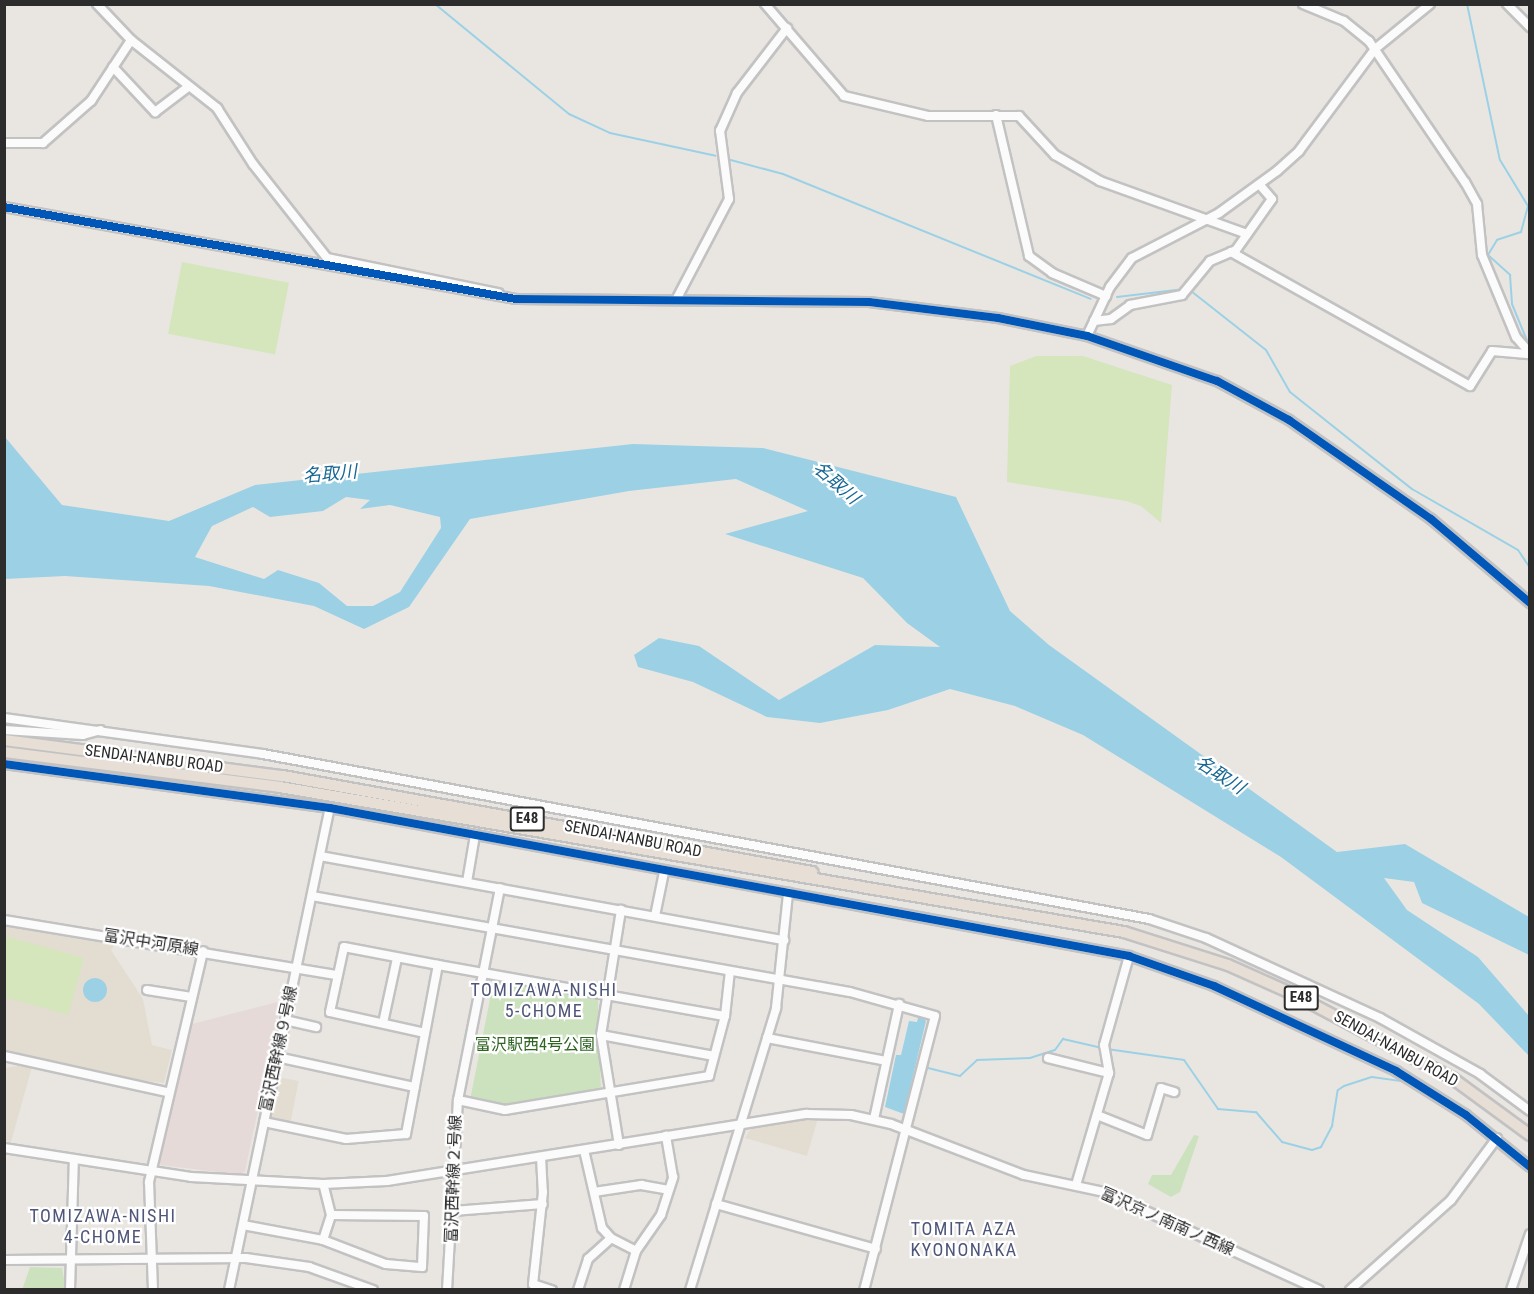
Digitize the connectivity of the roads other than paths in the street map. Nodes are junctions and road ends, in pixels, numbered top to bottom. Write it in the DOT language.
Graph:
graph roads {
  1 [pos="97,4"];
  2 [pos="765,4"];
  3 [pos="1303,4"];
  4 [pos="1430,4"];
  5 [pos="1507,4"];
  6 [pos="1530,27"];
  7 [pos="788,28"];
  8 [pos="131,40"];
  9 [pos="1375,49"];
  10 [pos="113,67"];
  11 [pos="188,87"];
  12 [pos="996,115"];
  13 [pos="4,143"];
  14 [pos="1260,185"];
  15 [pos="4,207"];
  16 [pos="1209,218"];
  17 [pos="1247,234"];
  18 [pos="1231,252"];
  19 [pos="1106,296"];
  20 [pos="516,298"];
  21 [pos="676,300"];
  22 [pos="1094,321"];
  23 [pos="1087,336"];
  24 [pos="1530,354"];
  25 [pos="1530,603"];
  26 [pos="4,718"];
  27 [pos="4,730"];
  28 [pos="100,730"];
  29 [pos="4,740"];
  30 [pos="4,752"];
  31 [pos="4,764"];
  32 [pos="330,808"];
  33 [pos="475,835"];
  34 [pos="320,856"];
  35 [pos="664,872"];
  36 [pos="467,882"];
  37 [pos="500,888"];
  38 [pos="788,893"];
  39 [pos="312,896"];
  40 [pos="621,910"];
  41 [pos="655,916"];
  42 [pos="1047,917"];
  43 [pos="4,920"];
  44 [pos="492,928"];
  45 [pos="784,940"];
  46 [pos="203,951"];
  47 [pos="615,951"];
  48 [pos="1129,956"];
  49 [pos="397,958"];
  50 [pos="438,965"];
  51 [pos="297,967"];
  52 [pos="730,971"];
  53 [pos="483,973"];
  54 [pos="338,975"];
  55 [pos="779,980"];
  56 [pos="147,990"];
  57 [pos="607,995"];
  58 [pos="191,997"];
  59 [pos="899,1004"];
  60 [pos="725,1016"];
  61 [pos="285,1020"];
  62 [pos="383,1023"];
  63 [pos="316,1027"];
  64 [pos="425,1033"];
  65 [pos="601,1035"];
  66 [pos="767,1038"];
  67 [pos="4,1056"];
  68 [pos="714,1056"];
  69 [pos="277,1057"];
  70 [pos="1048,1058"];
  71 [pos="886,1061"];
  72 [pos="1109,1073"];
  73 [pos="415,1086"];
  74 [pos="166,1092"];
  75 [pos="1174,1092"];
  76 [pos="609,1093"];
  77 [pos="458,1100"];
  78 [pos="1530,1111"];
  79 [pos="1097,1115"];
  80 [pos="874,1119"];
  81 [pos="264,1122"];
  82 [pos="740,1125"];
  83 [pos="910,1131"];
  84 [pos="666,1136"];
  85 [pos="1530,1136"];
  86 [pos="1497,1138"];
  87 [pos="619,1145"];
  88 [pos="4,1148"];
  89 [pos="584,1150"];
  90 [pos="540,1157"];
  91 [pos="74,1159"];
  92 [pos="1530,1167"];
  93 [pos="151,1171"];
  94 [pos="452,1172"];
  95 [pos="251,1183"];
  96 [pos="323,1184"];
  97 [pos="1076,1185"];
  98 [pos="669,1190"];
  99 [pos="594,1192"];
  100 [pos="543,1204"];
  101 [pos="716,1204"];
  102 [pos="453,1211"];
  103 [pos="331,1215"];
  104 [pos="243,1226"];
  105 [pos="1530,1233"];
  106 [pos="611,1238"];
  107 [pos="323,1240"];
  108 [pos="876,1249"];
  109 [pos="636,1251"];
  110 [pos="236,1257"];
  111 [pos="69,1259"];
  112 [pos="153,1259"];
  113 [pos="4,1260"];
  114 [pos="70,1290"];
  115 [pos="153,1290"];
  116 [pos="228,1290"];
  117 [pos="373,1290"];
  118 [pos="447,1290"];
  119 [pos="552,1290"];
  120 [pos="578,1290"];
  121 [pos="624,1290"];
  122 [pos="690,1290"];
  123 [pos="864,1290"];
  124 [pos="1319,1290"];
  125 [pos="1350,1290"];
  126 [pos="1511,1290"];
  1 -- 8 [label="street"];
  2 -- 7 [label="street"];
  3 -- 9 [label="street"];
  4 -- 9 [label="street"];
  5 -- 6 [label="street"];
  7 -- 12 [label="street"];
  7 -- 21 [label="street"];
  8 -- 10 [label="street"];
  8 -- 11 [label="street"];
  9 -- 14 [label="street"];
  9 -- 24 [label="street"];
  10 -- 11 [label="street"];
  10 -- 13 [label="street"];
  11 -- 20 [label="street"];
  12 -- 16 [label="street"];
  12 -- 19 [label="street"];
  14 -- 16 [label="street"];
  14 -- 17 [label="street"];
  15 -- 20 [label="street"];
  16 -- 17 [label="street"];
  16 -- 19 [label="street"];
  17 -- 18 [label="street"];
  18 -- 22 [label="street"];
  18 -- 24 [label="street"];
  19 -- 22 [label="street"];
  20 -- 21 [label="street"];
  21 -- 23 [label="street"];
  22 -- 23 [label="street"];
  23 -- 25 [label="street"];
  26 -- 28 [label="street"];
  27 -- 28 [label="street"];
  28 -- 78 [label="street"];
  29 -- 42 [label="highway, SENDAI-NANBU ROAD / E48"];
  30 -- 42 [label="highway, SENDAI-NANBU ROAD / E48"];
  31 -- 32 [label="street"];
  32 -- 33 [label="street"];
  32 -- 34 [label="street, 富沢西幹線９号線"];
  33 -- 35 [label="street"];
  33 -- 36 [label="street"];
  34 -- 36 [label="street"];
  34 -- 39 [label="street, 富沢西幹線９号線"];
  35 -- 38 [label="street"];
  35 -- 41 [label="street"];
  36 -- 37 [label="street"];
  37 -- 40 [label="street"];
  37 -- 44 [label="street, 富沢西幹線２号線"];
  38 -- 45 [label="street"];
  38 -- 48 [label="street"];
  39 -- 44 [label="street"];
  39 -- 51 [label="street, 富沢西幹線９号線"];
  40 -- 41 [label="street"];
  40 -- 47 [label="street"];
  41 -- 45 [label="street"];
  42 -- 85 [label="highway, SENDAI-NANBU ROAD / E48"];
  43 -- 46 [label="street, 富沢中河原線"];
  44 -- 47 [label="street"];
  44 -- 53 [label="street, 富沢西幹線２号線"];
  45 -- 55 [label="street"];
  46 -- 51 [label="street, 富沢中河原線"];
  46 -- 58 [label="street"];
  47 -- 52 [label="street"];
  47 -- 57 [label="street"];
  48 -- 72 [label="street"];
  48 -- 86 [label="street"];
  49 -- 50 [label="street"];
  49 -- 54 [label="street"];
  49 -- 62 [label="street"];
  50 -- 53 [label="street"];
  50 -- 64 [label="street"];
  51 -- 54 [label="street, 富沢中河原線"];
  51 -- 61 [label="street, 富沢西幹線９号線"];
  52 -- 55 [label="street"];
  52 -- 60 [label="street"];
  53 -- 57 [label="street"];
  53 -- 77 [label="street, 富沢西幹線２号線"];
  54 -- 62 [label="street"];
  55 -- 59 [label="street"];
  55 -- 66 [label="street"];
  56 -- 58 [label="street"];
  57 -- 60 [label="street"];
  57 -- 65 [label="street"];
  58 -- 74 [label="street"];
  59 -- 71 [label="street"];
  59 -- 83 [label="street"];
  60 -- 68 [label="street"];
  61 -- 63 [label="street"];
  61 -- 69 [label="street, 富沢西幹線９号線"];
  62 -- 64 [label="street"];
  64 -- 73 [label="street"];
  65 -- 68 [label="street"];
  65 -- 76 [label="street"];
  66 -- 71 [label="street"];
  66 -- 82 [label="street"];
  67 -- 74 [label="street"];
  68 -- 76 [label="street"];
  69 -- 73 [label="street"];
  69 -- 81 [label="street, 富沢西幹線９号線"];
  70 -- 72 [label="street"];
  71 -- 80 [label="street"];
  72 -- 79 [label="street"];
  73 -- 81 [label="street"];
  74 -- 93 [label="street"];
  75 -- 79 [label="street"];
  76 -- 77 [label="street"];
  76 -- 87 [label="street"];
  77 -- 94 [label="street, 富沢西幹線２号線"];
  79 -- 97 [label="street"];
  80 -- 82 [label="street, 富沢京ノ南南ノ西線"];
  80 -- 83 [label="street, 富沢京ノ南南ノ西線"];
  81 -- 95 [label="street, 富沢西幹線９号線"];
  82 -- 84 [label="street, 富沢京ノ南南ノ西線"];
  82 -- 101 [label="street"];
  83 -- 97 [label="street, 富沢京ノ南南ノ西線"];
  83 -- 108 [label="street"];
  84 -- 87 [label="street, 富沢京ノ南南ノ西線"];
  84 -- 98 [label="street"];
  86 -- 92 [label="street"];
  86 -- 125 [label="street"];
  87 -- 89 [label="street, 富沢京ノ南南ノ西線"];
  88 -- 91 [label="street, 富沢京ノ南南ノ西線"];
  89 -- 90 [label="street, 富沢京ノ南南ノ西線"];
  89 -- 99 [label="street"];
  90 -- 94 [label="street, 富沢京ノ南南ノ西線"];
  90 -- 100 [label="street"];
  91 -- 93 [label="street, 富沢京ノ南南ノ西線"];
  91 -- 111 [label="street"];
  93 -- 95 [label="street, 富沢京ノ南南ノ西線"];
  93 -- 112 [label="street"];
  94 -- 96 [label="street, 富沢京ノ南南ノ西線"];
  94 -- 102 [label="street, 富沢西幹線２号線"];
  95 -- 96 [label="street, 富沢京ノ南南ノ西線"];
  95 -- 104 [label="street, 富沢西幹線９号線"];
  96 -- 103 [label="street"];
  97 -- 124 [label="street, 富沢京ノ南南ノ西線"];
  98 -- 99 [label="street"];
  98 -- 109 [label="street"];
  99 -- 106 [label="street"];
  100 -- 102 [label="street"];
  100 -- 119 [label="street"];
  101 -- 108 [label="street"];
  101 -- 122 [label="street"];
  102 -- 118 [label="street, 富沢西幹線２号線"];
  103 -- 107 [label="street"];
  103 -- 107 [label="street"];
  104 -- 107 [label="street"];
  104 -- 110 [label="street, 富沢西幹線９号線"];
  105 -- 126 [label="street"];
  106 -- 109 [label="street"];
  106 -- 120 [label="street"];
  108 -- 123 [label="street"];
  109 -- 121 [label="street"];
  110 -- 112 [label="street"];
  110 -- 116 [label="street, 富沢西幹線９号線"];
  110 -- 117 [label="street"];
  111 -- 112 [label="street"];
  111 -- 113 [label="street"];
  111 -- 114 [label="street"];
  112 -- 115 [label="street"];
}
